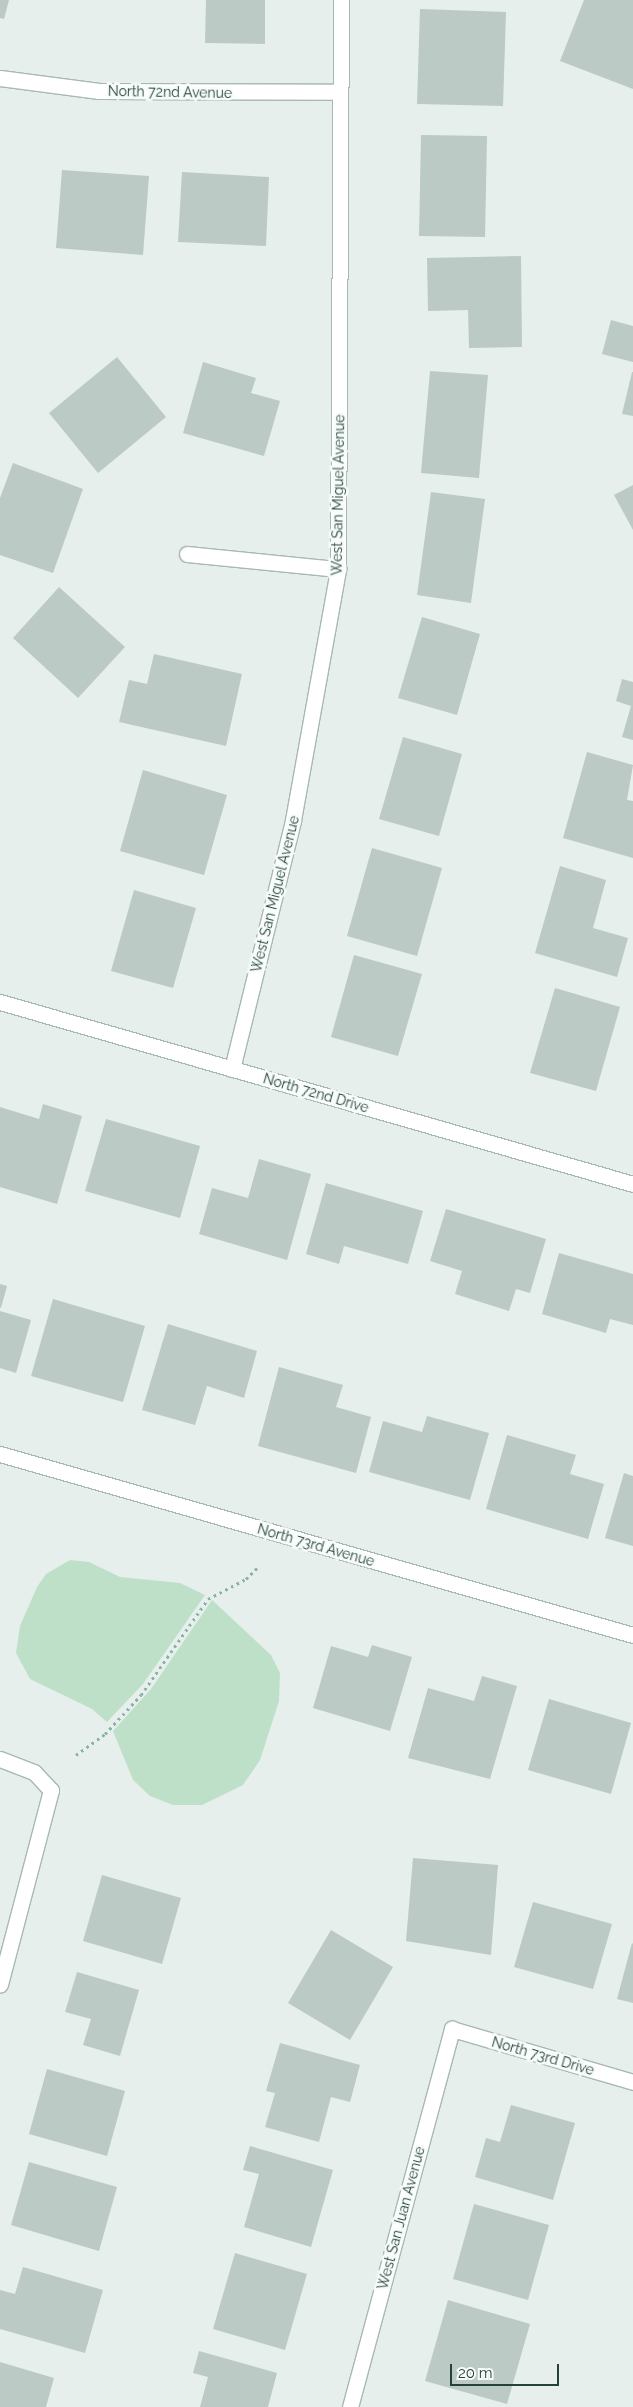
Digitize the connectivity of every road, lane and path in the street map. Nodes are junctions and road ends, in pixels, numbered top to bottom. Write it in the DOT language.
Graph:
graph roads {
  1 [pos="341,0"];
  2 [pos="0,78"];
  3 [pos="340,92"];
  4 [pos="187,554"];
  5 [pos="338,569"];
  6 [pos="0,1002"];
  7 [pos="232,1069"];
  8 [pos="633,1184"];
  9 [pos="0,1454"];
  10 [pos="259,1566"];
  11 [pos="633,1635"];
  12 [pos="76,1755"];
  13 [pos="0,1759"];
  14 [pos="0,1984"];
  15 [pos="452,2030"];
  16 [pos="633,2082"];
  17 [pos="350,2407"];
  1 -- 3 [label="street, West San Miguel Avenue"];
  2 -- 3 [label="street, North 72nd Avenue"];
  3 -- 5 [label="street, West San Miguel Avenue"];
  4 -- 5 [label="street"];
  5 -- 7 [label="street, West San Miguel Avenue"];
  6 -- 7 [label="street, North 72nd Drive"];
  7 -- 8 [label="street, North 72nd Drive"];
  9 -- 11 [label="street, North 73rd Avenue"];
  10 -- 12 [label="path"];
  13 -- 14 [label="street"];
  15 -- 16 [label="street, North 73rd Drive"];
  15 -- 17 [label="street, West San Juan Avenue"];
}
